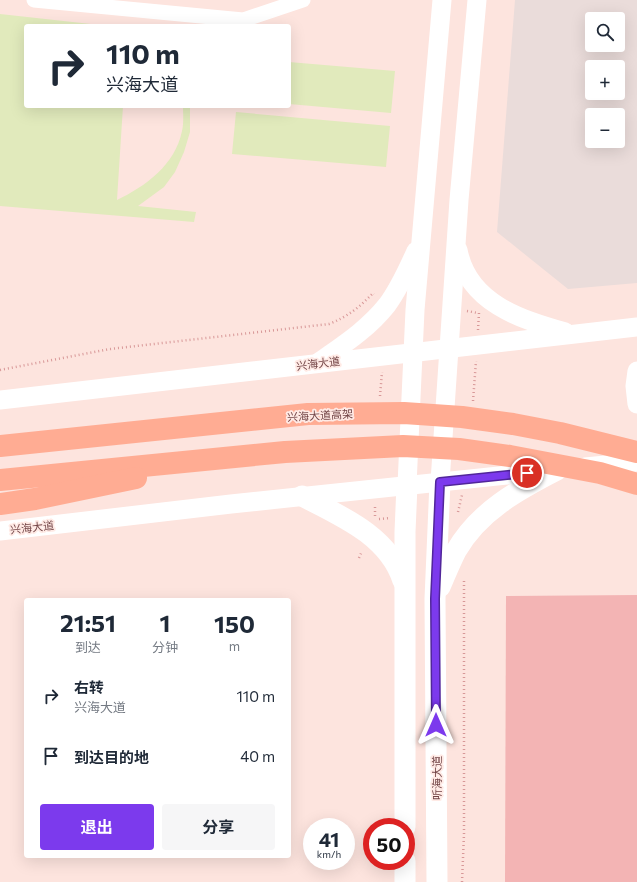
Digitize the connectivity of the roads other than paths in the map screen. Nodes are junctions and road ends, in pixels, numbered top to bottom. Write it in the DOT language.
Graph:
graph roads {
  1 [pos="34,0"];
  2 [pos="303,0"];
  3 [pos="442,0"];
  4 [pos="477,0"];
  5 [pos="422,239"];
  6 [pos="456,240"];
  7 [pos="637,327"];
  8 [pos="574,334"];
  9 [pos="448,348"];
  10 [pos="413,353"];
  11 [pos="317,364"];
  12 [pos="637,371"];
  13 [pos="0,400"];
  14 [pos="637,404"];
  15 [pos="0,446"];
  16 [pos="285,452"];
  17 [pos="637,452"];
  18 [pos="637,462"];
  19 [pos="558,470"];
  20 [pos="0,480"];
  21 [pos="440,482"];
  22 [pos="637,484"];
  23 [pos="407,485"];
  24 [pos="302,496"];
  25 [pos="0,504"];
  26 [pos="0,531"];
  27 [pos="405,588"];
  28 [pos="435,599"];
  29 [pos="405,818"];
  30 [pos="405,870"];
  31 [pos="405,882"];
  32 [pos="437,882"];
  1 -- 2 [label="street"];
  3 -- 5 [label="street"];
  4 -- 6 [label="street"];
  5 -- 10 [label="street"];
  5 -- 11 [label="street"];
  6 -- 8 [label="street"];
  6 -- 9 [label="street"];
  7 -- 8 [label="street, 兴海大道"];
  8 -- 9 [label="street, 兴海大道"];
  9 -- 10 [label="street, 兴海大道"];
  9 -- 21 [label="street"];
  10 -- 11 [label="street, 兴海大道"];
  10 -- 23 [label="street"];
  11 -- 13 [label="street, 兴海大道"];
  12 -- 14 [label="street"];
  15 -- 17 [label="main road, 兴海大道高架"];
  16 -- 20 [label="main road"];
  16 -- 22 [label="main road"];
  16 -- 25 [label="main road"];
  18 -- 19 [label="street, 兴海大道"];
  19 -- 21 [label="street, 兴海大道"];
  19 -- 28 [label="main road"];
  21 -- 23 [label="street, 兴海大道"];
  21 -- 28 [label="main road, 听海大道"];
  23 -- 24 [label="street, 兴海大道"];
  23 -- 27 [label="main road"];
  24 -- 26 [label="street, 兴海大道"];
  24 -- 27 [label="main road"];
  27 -- 29 [label="main road"];
  28 -- 32 [label="main road, 听海大道"];
  30 -- 31 [label="main road"];
}
